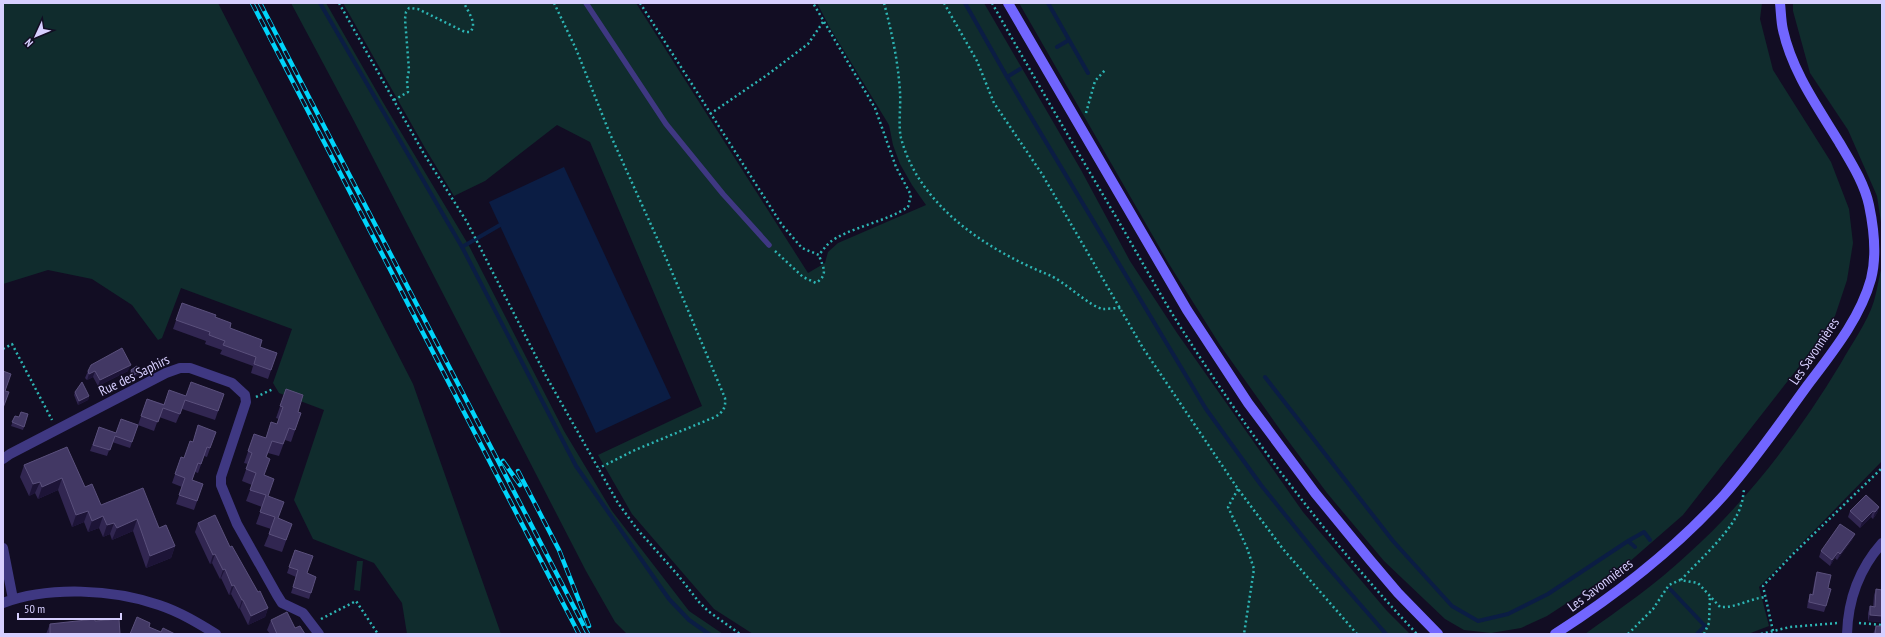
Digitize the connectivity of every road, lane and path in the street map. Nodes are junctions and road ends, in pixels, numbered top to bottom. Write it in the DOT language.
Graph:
graph roads {
  1 [pos="339,3"];
  2 [pos="464,3"];
  3 [pos="554,3"];
  4 [pos="586,3"];
  5 [pos="640,3"];
  6 [pos="813,3"];
  7 [pos="884,3"];
  8 [pos="944,3"];
  9 [pos="1008,3"];
  10 [pos="1780,3"];
  11 [pos="823,22"];
  12 [pos="1106,69"];
  13 [pos="394,100"];
  14 [pos="710,114"];
  15 [pos="1080,129"];
  16 [pos="769,245"];
  17 [pos="819,255"];
  18 [pos="1121,308"];
  19 [pos="3,349"];
  20 [pos="273,389"];
  21 [pos="246,402"];
  22 [pos="57,429"];
  23 [pos="3,459"];
  24 [pos="1748,467"];
  25 [pos="598,468"];
  26 [pos="1882,468"];
  27 [pos="1238,489"];
  28 [pos="1882,543"];
  29 [pos="3,548"];
  30 [pos="1680,580"];
  31 [pos="1710,595"];
  32 [pos="1765,597"];
  33 [pos="13,600"];
  34 [pos="3,603"];
  35 [pos="1848,622"];
  36 [pos="312,624"];
  37 [pos="1882,625"];
  38 [pos="1773,632"];
  39 [pos="216,634"];
  40 [pos="319,634"];
  41 [pos="378,634"];
  42 [pos="740,634"];
  43 [pos="1244,634"];
  44 [pos="1358,634"];
  45 [pos="1438,634"];
  46 [pos="1555,634"];
  47 [pos="1628,634"];
  48 [pos="1704,634"];
  49 [pos="1761,634"];
  50 [pos="1847,634"];
  1 -- 13 [label="path"];
  2 -- 13 [label="path"];
  3 -- 25 [label="path"];
  4 -- 16 [label="lane"];
  5 -- 14 [label="path"];
  6 -- 11 [label="path"];
  7 -- 18 [label="path"];
  8 -- 18 [label="path"];
  9 -- 15 [label="street"];
  10 -- 24 [label="street, Les Savonnières"];
  11 -- 14 [label="path"];
  11 -- 17 [label="path"];
  12 -- 15 [label="path"];
  13 -- 25 [label="path"];
  14 -- 17 [label="path"];
  15 -- 45 [label="street"];
  16 -- 17 [label="path"];
  18 -- 27 [label="path"];
  19 -- 22 [label="path"];
  20 -- 21 [label="path"];
  21 -- 22 [label="street, Rue des Saphirs"];
  21 -- 36 [label="street"];
  22 -- 23 [label="street, Rue des Saphirs"];
  24 -- 30 [label="path"];
  24 -- 46 [label="street, Les Savonnières"];
  25 -- 42 [label="path"];
  26 -- 32 [label="path"];
  27 -- 43 [label="path"];
  27 -- 44 [label="path"];
  28 -- 35 [label="street"];
  29 -- 33 [label="street"];
  30 -- 31 [label="path"];
  30 -- 47 [label="path"];
  31 -- 32 [label="path"];
  31 -- 48 [label="path"];
  32 -- 38 [label="path"];
  33 -- 34 [label="street"];
  33 -- 39 [label="street"];
  35 -- 37 [label="path"];
  35 -- 38 [label="path"];
  35 -- 50 [label="street"];
  36 -- 40 [label="street"];
  36 -- 41 [label="path"];
  38 -- 49 [label="path"];
}
